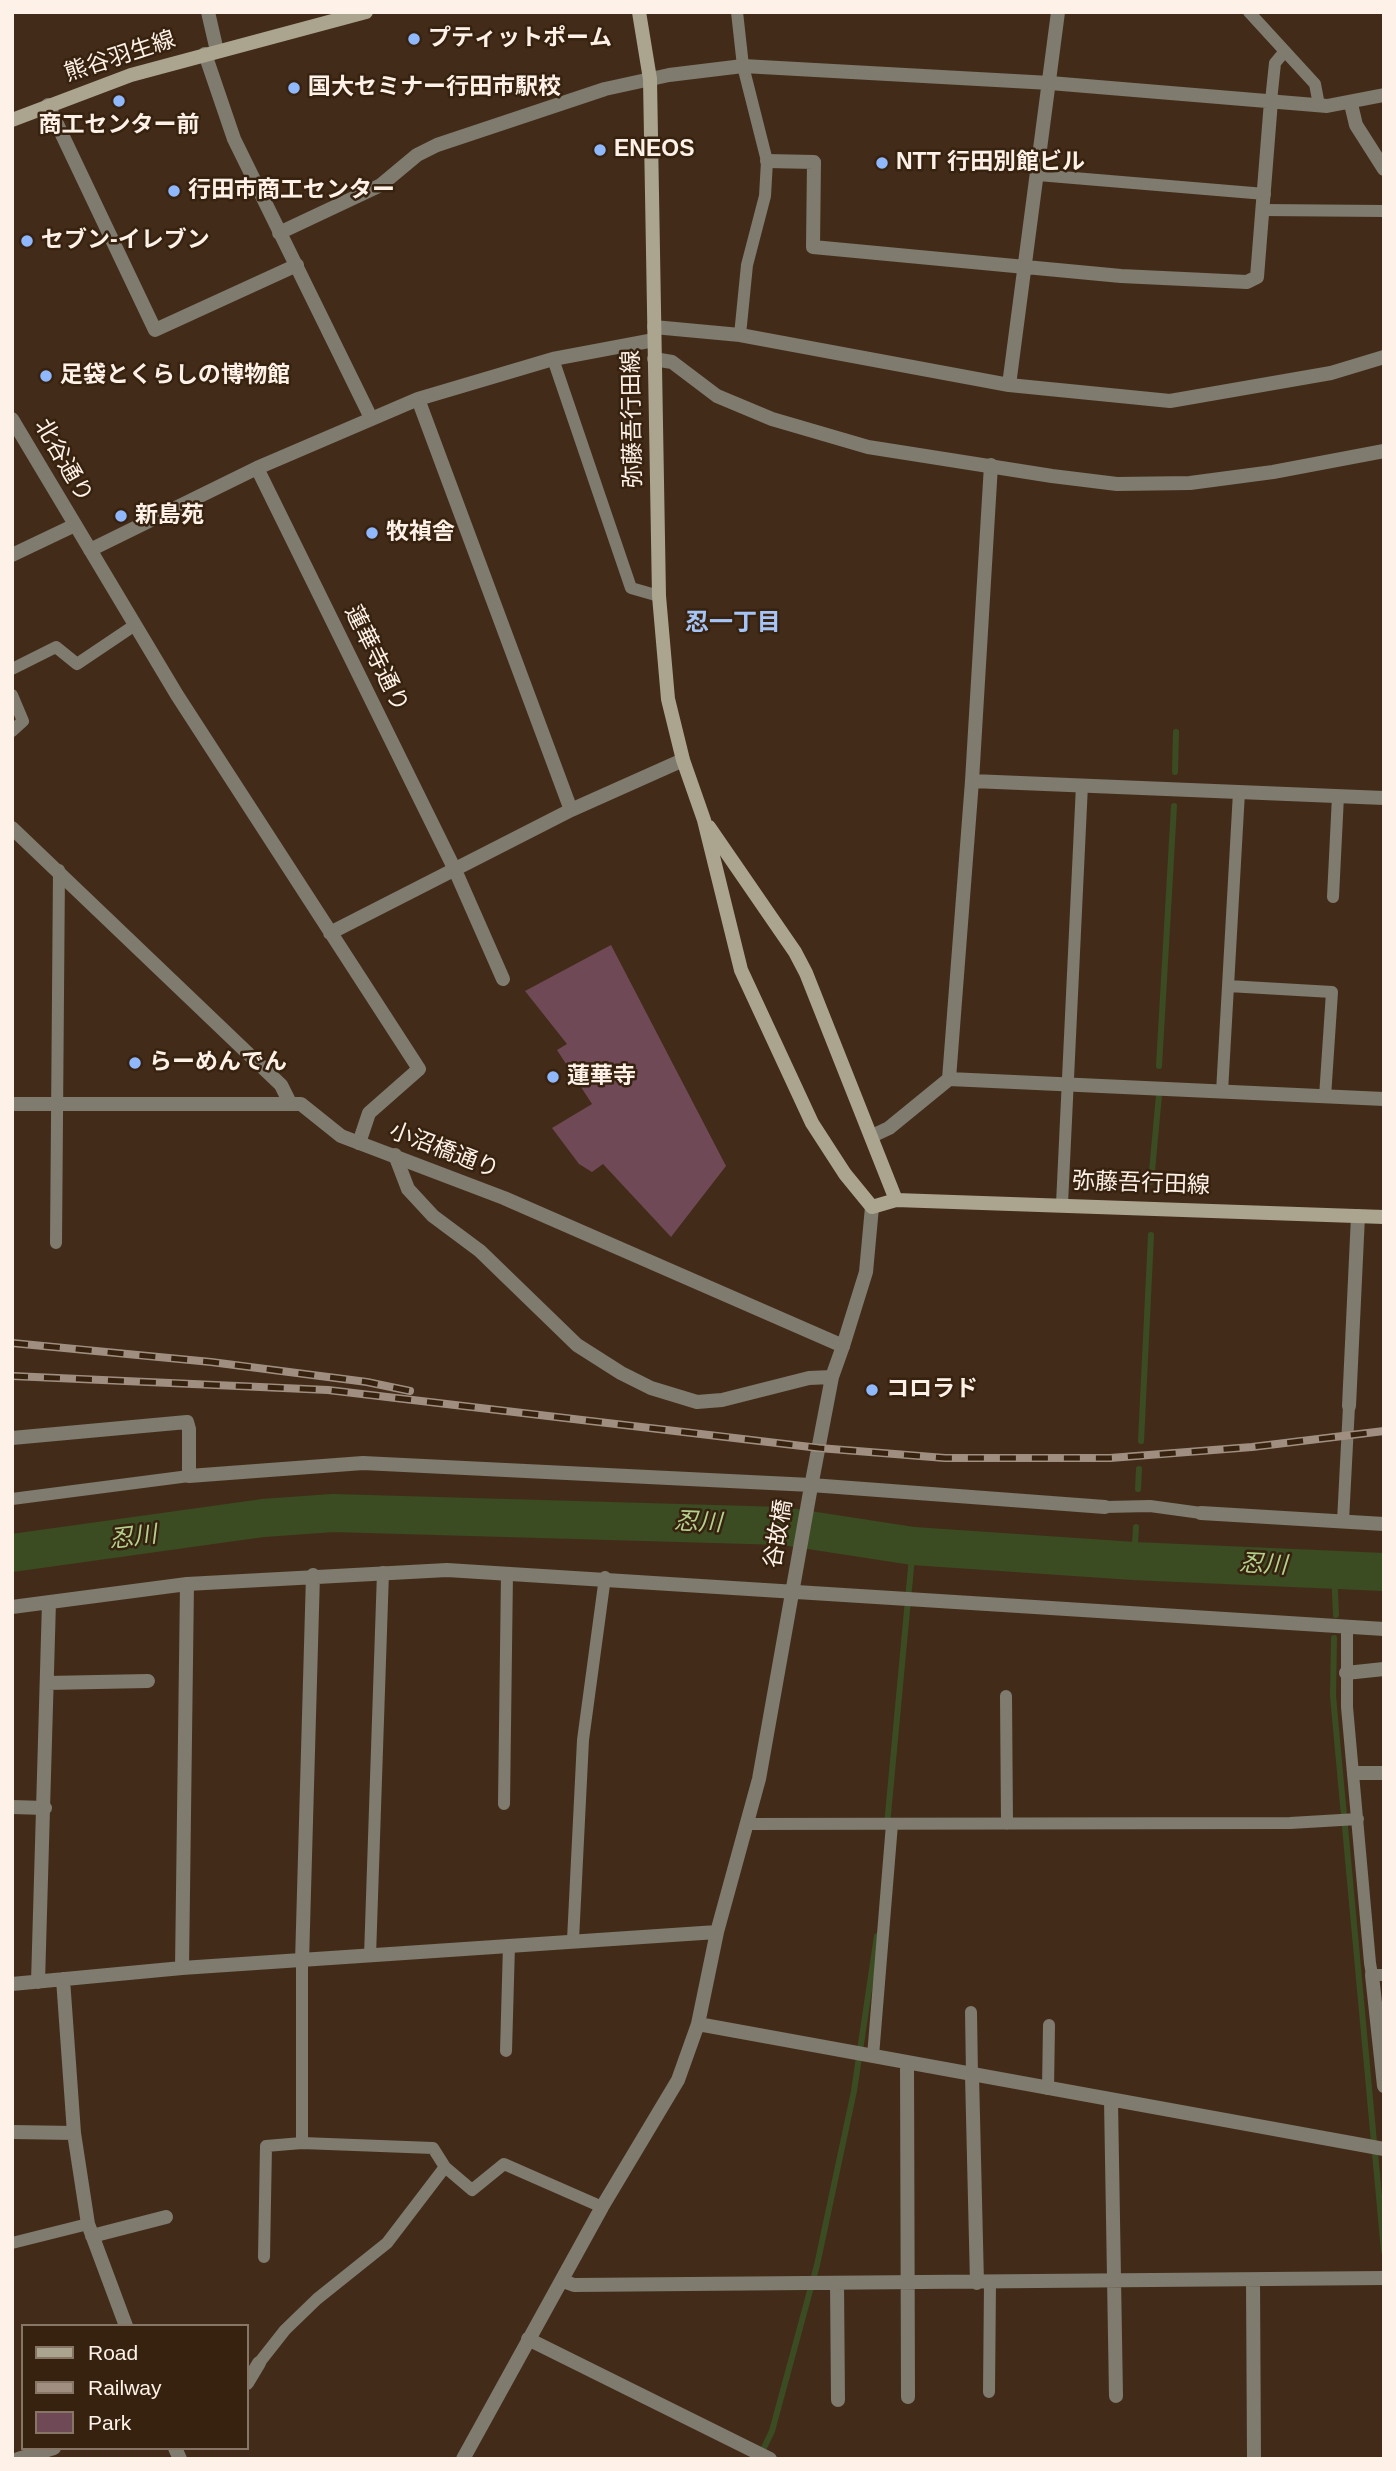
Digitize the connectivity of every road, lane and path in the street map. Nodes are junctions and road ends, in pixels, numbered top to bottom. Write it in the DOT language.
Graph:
graph roads {
  1 [pos="208,12"];
  2 [pos="366,12"];
  3 [pos="639,12"];
  4 [pos="737,12"];
  5 [pos="1058,12"];
  6 [pos="1249,12"];
  7 [pos="1285,51"];
  8 [pos="211,53"];
  9 [pos="743,66"];
  10 [pos="650,79"];
  11 [pos="1050,83"];
  12 [pos="1384,95"];
  13 [pos="1271,101"];
  14 [pos="1351,104"];
  15 [pos="48,105"];
  16 [pos="1319,105"];
  17 [pos="12,120"];
  18 [pos="767,161"];
  19 [pos="1384,169"];
  20 [pos="1038,175"];
  21 [pos="1265,194"];
  22 [pos="1264,210"];
  23 [pos="1384,211"];
  24 [pos="279,233"];
  25 [pos="297,265"];
  26 [pos="1026,268"];
  27 [pos="654,334"];
  28 [pos="740,335"];
  29 [pos="1384,357"];
  30 [pos="553,359"];
  31 [pos="654,359"];
  32 [pos="1009,385"];
  33 [pos="418,399"];
  34 [pos="370,418"];
  35 [pos="12,419"];
  36 [pos="1384,451"];
  37 [pos="991,465"];
  38 [pos="257,468"];
  39 [pos="75,526"];
  40 [pos="90,550"];
  41 [pos="12,555"];
  42 [pos="659,596"];
  43 [pos="135,625"];
  44 [pos="12,669"];
  45 [pos="12,695"];
  46 [pos="12,731"];
  47 [pos="683,760"];
  48 [pos="972,781"];
  49 [pos="1082,785"];
  50 [pos="1239,792"];
  51 [pos="1338,796"];
  52 [pos="1384,798"];
  53 [pos="571,810"];
  54 [pos="704,820"];
  55 [pos="12,828"];
  56 [pos="59,870"];
  57 [pos="455,870"];
  58 [pos="1333,898"];
  59 [pos="330,933"];
  60 [pos="503,979"];
  61 [pos="1228,986"];
  62 [pos="949,1079"];
  63 [pos="1068,1084"];
  64 [pos="1222,1092"];
  65 [pos="1325,1097"];
  66 [pos="1384,1099"];
  67 [pos="290,1103"];
  68 [pos="12,1104"];
  69 [pos="56,1104"];
  70 [pos="872,1136"];
  71 [pos="359,1143"];
  72 [pos="396,1155"];
  73 [pos="896,1200"];
  74 [pos="1062,1204"];
  75 [pos="872,1207"];
  76 [pos="1358,1216"];
  77 [pos="1384,1217"];
  78 [pos="56,1242"];
  79 [pos="842,1346"];
  80 [pos="832,1377"];
  81 [pos="1349,1406"];
  82 [pos="12,1438"];
  83 [pos="189,1476"];
  84 [pos="811,1488"];
  85 [pos="12,1499"];
  86 [pos="1105,1507"];
  87 [pos="1201,1513"];
  88 [pos="1343,1521"];
  89 [pos="1384,1524"];
  90 [pos="383,1572"];
  91 [pos="507,1573"];
  92 [pos="313,1575"];
  93 [pos="605,1577"];
  94 [pos="187,1584"];
  95 [pos="793,1588"];
  96 [pos="49,1602"];
  97 [pos="12,1607"];
  98 [pos="1347,1629"];
  99 [pos="1384,1629"];
  100 [pos="1384,1669"];
  101 [pos="1346,1673"];
  102 [pos="148,1681"];
  103 [pos="47,1682"];
  104 [pos="1006,1696"];
  105 [pos="1354,1773"];
  106 [pos="1384,1773"];
  107 [pos="504,1804"];
  108 [pos="12,1807"];
  109 [pos="46,1808"];
  110 [pos="1358,1819"];
  111 [pos="748,1824"];
  112 [pos="892,1824"];
  113 [pos="1007,1824"];
  114 [pos="717,1931"];
  115 [pos="573,1940"];
  116 [pos="509,1945"];
  117 [pos="370,1956"];
  118 [pos="302,1962"];
  119 [pos="182,1968"];
  120 [pos="1378,1975"];
  121 [pos="62,1979"];
  122 [pos="38,1982"];
  123 [pos="12,1984"];
  124 [pos="971,2012"];
  125 [pos="698,2024"];
  126 [pos="1049,2025"];
  127 [pos="1381,2028"];
  128 [pos="506,2051"];
  129 [pos="873,2056"];
  130 [pos="906,2063"];
  131 [pos="972,2075"];
  132 [pos="1384,2086"];
  133 [pos="1048,2088"];
  134 [pos="1111,2099"];
  135 [pos="12,2132"];
  136 [pos="74,2133"];
  137 [pos="302,2143"];
  138 [pos="1384,2150"];
  139 [pos="445,2167"];
  140 [pos="602,2207"];
  141 [pos="166,2217"];
  142 [pos="90,2230"];
  143 [pos="12,2243"];
  144 [pos="264,2257"];
  145 [pos="1384,2278"];
  146 [pos="1253,2280"];
  147 [pos="563,2281"];
  148 [pos="837,2283"];
  149 [pos="906,2283"];
  150 [pos="983,2283"];
  151 [pos="1115,2283"];
  152 [pos="125,2324"];
  153 [pos="528,2339"];
  154 [pos="259,2363"];
  155 [pos="248,2381"];
  156 [pos="989,2392"];
  157 [pos="1116,2396"];
  158 [pos="908,2397"];
  159 [pos="838,2400"];
  160 [pos="47,2453"];
  161 [pos="18,2459"];
  162 [pos="463,2459"];
  163 [pos="770,2459"];
  164 [pos="1254,2459"];
  1 -- 8 [label="street"];
  2 -- 8 [label="main road, 熊谷羽生線"];
  3 -- 10 [label="main road, 弥藤吾行田線"];
  4 -- 9 [label="lane"];
  5 -- 11 [label="street"];
  6 -- 7 [label="lane"];
  7 -- 13 [label="lane"];
  7 -- 16 [label="lane"];
  8 -- 15 [label="main road, 熊谷羽生線"];
  8 -- 24 [label="street"];
  9 -- 10 [label="street"];
  9 -- 11 [label="street"];
  9 -- 18 [label="lane"];
  10 -- 24 [label="street"];
  10 -- 27 [label="main road, 弥藤吾行田線"];
  11 -- 13 [label="street"];
  11 -- 20 [label="street"];
  12 -- 14 [label="street"];
  13 -- 16 [label="street"];
  13 -- 21 [label="street"];
  14 -- 16 [label="street"];
  14 -- 19 [label="street"];
  15 -- 17 [label="main road, 熊谷羽生線"];
  15 -- 25 [label="street"];
  18 -- 26 [label="street"];
  18 -- 28 [label="lane"];
  20 -- 21 [label="lane"];
  20 -- 26 [label="street"];
  21 -- 22 [label="street"];
  22 -- 23 [label="lane"];
  22 -- 26 [label="street"];
  24 -- 25 [label="street"];
  25 -- 34 [label="street"];
  26 -- 32 [label="street"];
  27 -- 28 [label="street"];
  27 -- 30 [label="street"];
  27 -- 31 [label="main road, 弥藤吾行田線"];
  28 -- 32 [label="street"];
  29 -- 32 [label="street"];
  30 -- 33 [label="street"];
  30 -- 42 [label="lane"];
  31 -- 37 [label="street"];
  31 -- 42 [label="main road, 弥藤吾行田線"];
  33 -- 34 [label="street"];
  33 -- 53 [label="street"];
  34 -- 38 [label="street"];
  35 -- 39 [label="street, 北谷通り"];
  36 -- 37 [label="street"];
  37 -- 48 [label="street"];
  38 -- 40 [label="street"];
  38 -- 57 [label="street, 蓮華寺通り"];
  39 -- 40 [label="street, 北谷通り"];
  39 -- 41 [label="street"];
  40 -- 43 [label="street, 北谷通り"];
  42 -- 47 [label="main road, 弥藤吾行田線"];
  43 -- 44 [label="lane"];
  43 -- 59 [label="street, 北谷通り"];
  45 -- 46 [label="lane"];
  47 -- 53 [label="street"];
  47 -- 54 [label="main road, 弥藤吾行田線"];
  48 -- 49 [label="street"];
  48 -- 62 [label="street"];
  49 -- 50 [label="street"];
  49 -- 63 [label="lane"];
  50 -- 51 [label="street"];
  50 -- 61 [label="lane"];
  51 -- 52 [label="street"];
  51 -- 58 [label="lane"];
  53 -- 57 [label="street"];
  54 -- 70 [label="main road, 弥藤吾行田線"];
  54 -- 75 [label="main road, 弥藤吾行田線"];
  55 -- 56 [label="street"];
  56 -- 67 [label="street"];
  56 -- 69 [label="lane"];
  57 -- 59 [label="street"];
  57 -- 60 [label="street, 蓮華寺通り"];
  59 -- 71 [label="street, 北谷通り"];
  61 -- 64 [label="lane"];
  61 -- 65 [label="lane"];
  62 -- 63 [label="street"];
  62 -- 70 [label="street"];
  63 -- 64 [label="street"];
  63 -- 74 [label="lane"];
  64 -- 65 [label="street"];
  65 -- 66 [label="street"];
  67 -- 69 [label="street, 小沼橋通り"];
  67 -- 71 [label="street, 小沼橋通り"];
  68 -- 69 [label="street, 小沼橋通り"];
  69 -- 78 [label="lane"];
  70 -- 73 [label="main road, 弥藤吾行田線"];
  71 -- 72 [label="street, 小沼橋通り"];
  72 -- 79 [label="street, 小沼橋通り"];
  72 -- 80 [label="street"];
  73 -- 74 [label="main road, 弥藤吾行田線"];
  73 -- 75 [label="main road, 弥藤吾行田線"];
  74 -- 76 [label="main road, 弥藤吾行田線"];
  75 -- 79 [label="street, 谷故橋"];
  76 -- 77 [label="main road, 弥藤吾行田線"];
  76 -- 81 [label="street"];
  79 -- 80 [label="street, 谷故橋"];
  80 -- 84 [label="street, 谷故橋"];
  81 -- 88 [label="lane"];
  82 -- 83 [label="street"];
  83 -- 84 [label="street"];
  83 -- 85 [label="lane"];
  84 -- 86 [label="street"];
  84 -- 95 [label="street, 谷故橋"];
  86 -- 87 [label="lane"];
  87 -- 88 [label="street"];
  88 -- 89 [label="street"];
  90 -- 91 [label="street"];
  90 -- 92 [label="street"];
  90 -- 117 [label="lane"];
  91 -- 93 [label="street"];
  91 -- 107 [label="lane"];
  92 -- 94 [label="street"];
  92 -- 118 [label="street"];
  93 -- 95 [label="street"];
  93 -- 115 [label="lane"];
  94 -- 96 [label="street"];
  94 -- 119 [label="street"];
  95 -- 98 [label="street"];
  95 -- 111 [label="street, 谷故橋"];
  96 -- 97 [label="street"];
  96 -- 103 [label="street"];
  98 -- 99 [label="street"];
  98 -- 101 [label="lane"];
  100 -- 101 [label="street"];
  101 -- 105 [label="lane"];
  102 -- 103 [label="street"];
  103 -- 109 [label="street"];
  104 -- 113 [label="lane"];
  105 -- 106 [label="street"];
  105 -- 110 [label="lane"];
  108 -- 109 [label="street"];
  109 -- 122 [label="street"];
  110 -- 113 [label="lane"];
  110 -- 120 [label="lane"];
  111 -- 112 [label="lane"];
  111 -- 114 [label="street, 谷故橋"];
  112 -- 113 [label="lane"];
  112 -- 129 [label="lane"];
  114 -- 115 [label="street"];
  114 -- 125 [label="street, 谷故橋"];
  115 -- 116 [label="street"];
  116 -- 117 [label="street"];
  116 -- 128 [label="lane"];
  117 -- 118 [label="street"];
  118 -- 119 [label="street"];
  118 -- 137 [label="lane"];
  119 -- 121 [label="street"];
  120 -- 127 [label="street"];
  121 -- 122 [label="street"];
  121 -- 136 [label="street"];
  122 -- 123 [label="street"];
  124 -- 131 [label="lane"];
  125 -- 129 [label="street"];
  125 -- 140 [label="street, 谷故橋"];
  126 -- 133 [label="lane"];
  127 -- 132 [label="street"];
  129 -- 130 [label="street"];
  130 -- 131 [label="street"];
  130 -- 149 [label="street"];
  131 -- 133 [label="street"];
  131 -- 150 [label="street"];
  133 -- 134 [label="street"];
  134 -- 138 [label="street"];
  134 -- 151 [label="street"];
  135 -- 136 [label="street"];
  136 -- 142 [label="street"];
  137 -- 139 [label="lane"];
  137 -- 144 [label="lane"];
  139 -- 140 [label="lane"];
  139 -- 154 [label="lane"];
  140 -- 147 [label="street, 谷故橋"];
  141 -- 142 [label="street"];
  142 -- 143 [label="lane"];
  142 -- 152 [label="street"];
  145 -- 146 [label="street"];
  146 -- 151 [label="street"];
  146 -- 164 [label="street"];
  147 -- 148 [label="street"];
  147 -- 153 [label="street, 谷故橋"];
  148 -- 149 [label="street"];
  148 -- 159 [label="street"];
  149 -- 150 [label="street"];
  149 -- 158 [label="street"];
  150 -- 151 [label="street"];
  150 -- 156 [label="lane"];
  151 -- 157 [label="street"];
  153 -- 162 [label="street, 谷故橋"];
  153 -- 163 [label="street"];
  154 -- 155 [label="street"];
  160 -- 161 [label="street"];
}
